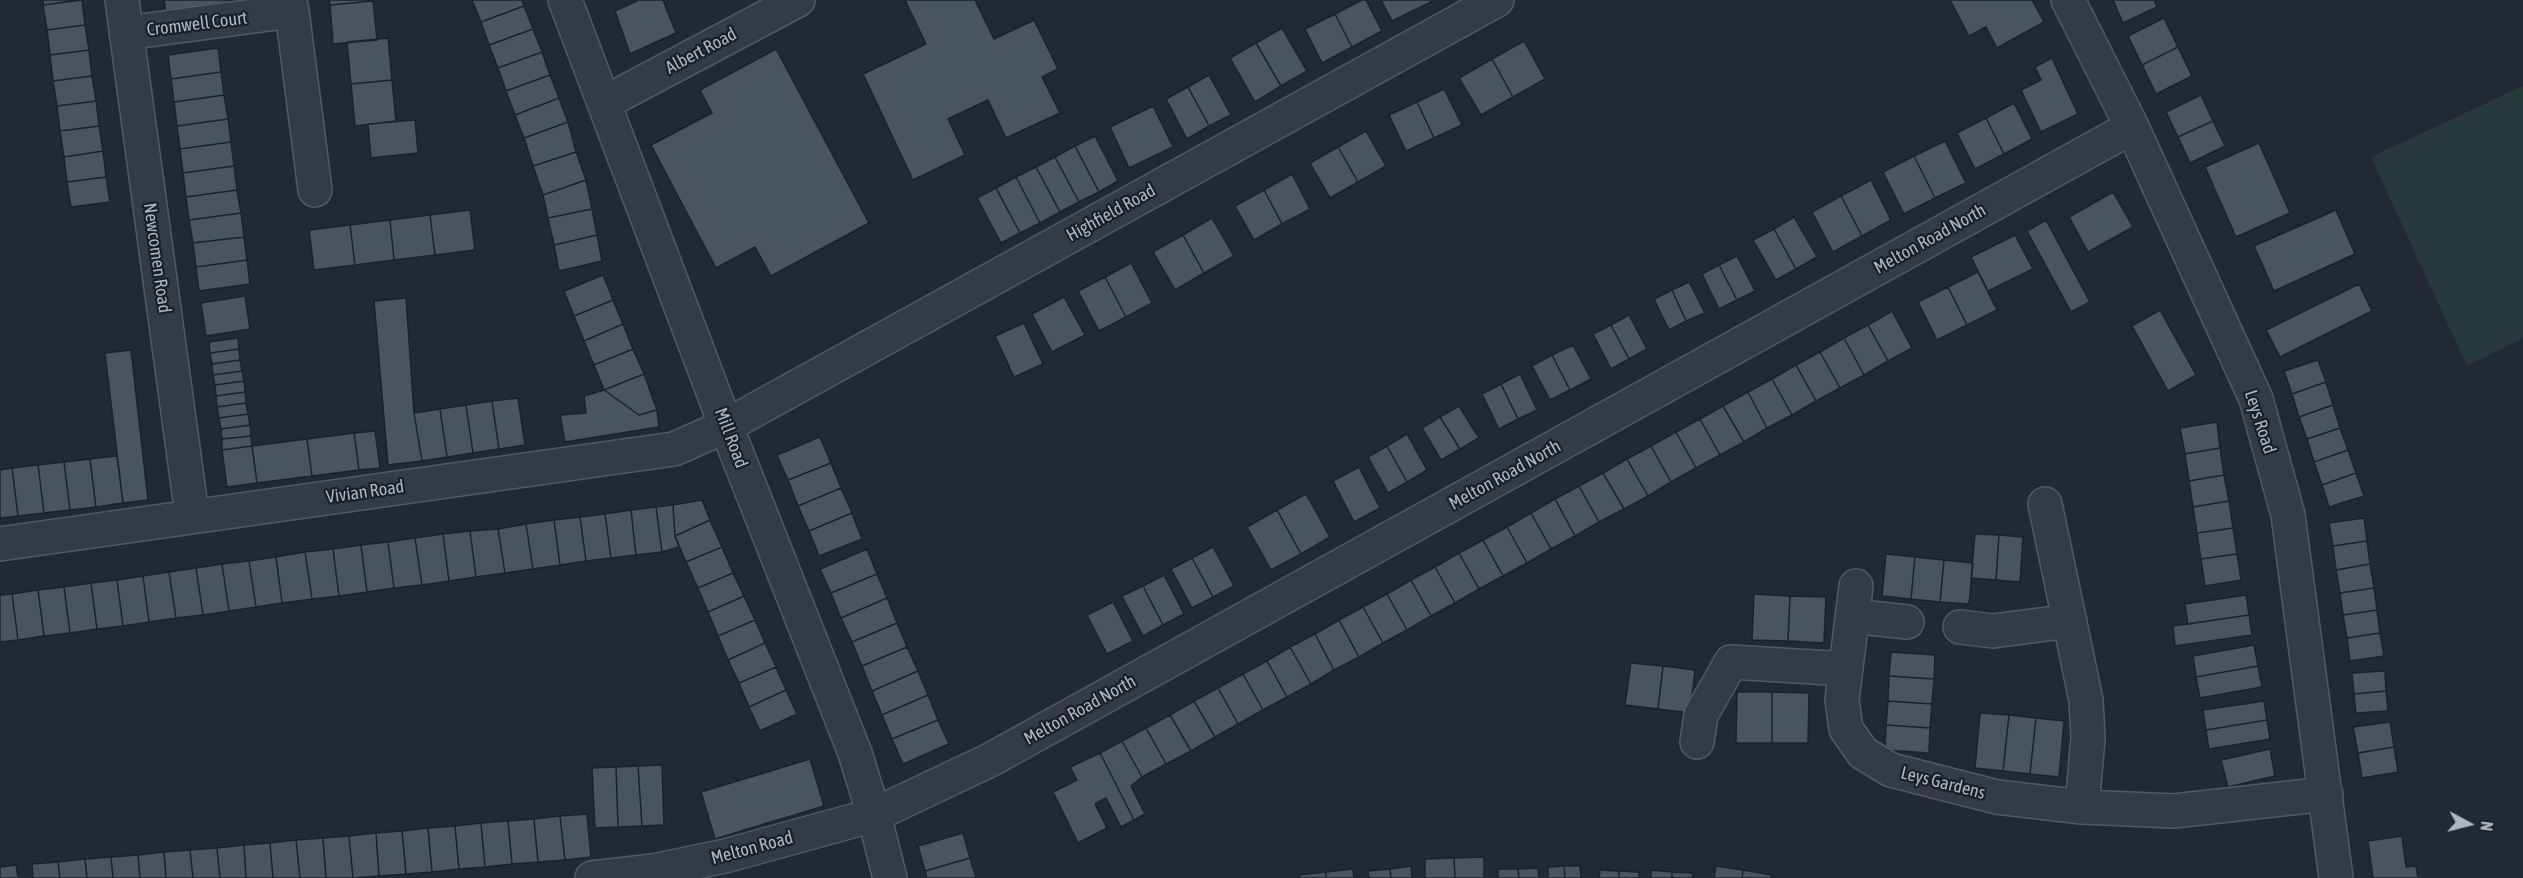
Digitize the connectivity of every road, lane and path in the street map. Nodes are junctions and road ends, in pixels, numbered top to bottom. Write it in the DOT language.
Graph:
graph roads {
  1 [pos="122,0"];
  2 [pos="566,0"];
  3 [pos="798,0"];
  4 [pos="1497,0"];
  5 [pos="2068,0"];
  6 [pos="291,6"];
  7 [pos="126,33"];
  8 [pos="604,103"];
  9 [pos="2132,128"];
  10 [pos="315,190"];
  11 [pos="726,426"];
  12 [pos="2045,504"];
  13 [pos="192,515"];
  14 [pos="0,544"];
  15 [pos="2070,621"];
  16 [pos="1907,622"];
  17 [pos="1960,627"];
  18 [pos="1846,669"];
  19 [pos="1698,742"];
  20 [pos="2326,794"];
  21 [pos="2082,807"];
  22 [pos="874,815"];
  23 [pos="592,878"];
  24 [pos="890,878"];
  25 [pos="2336,878"];
  1 -- 7 [label="street, Newcomen Road"];
  2 -- 8 [label="street, Mill Road"];
  3 -- 8 [label="street, Albert Road"];
  4 -- 11 [label="street, Highfield Road"];
  5 -- 9 [label="street, Leys Road"];
  6 -- 7 [label="street, Cromwell Court"];
  6 -- 10 [label="street"];
  7 -- 13 [label="street, Newcomen Road"];
  8 -- 11 [label="street, Mill Road"];
  9 -- 20 [label="street, Leys Road"];
  9 -- 22 [label="street, Melton Road North"];
  11 -- 13 [label="street, Vivian Road"];
  11 -- 22 [label="street, Mill Road"];
  12 -- 15 [label="street"];
  13 -- 14 [label="street, Vivian Road"];
  15 -- 17 [label="street"];
  15 -- 21 [label="street"];
  16 -- 18 [label="street, Leys Gardens"];
  18 -- 19 [label="street"];
  18 -- 21 [label="street, Leys Gardens"];
  20 -- 21 [label="street, Leys Gardens"];
  20 -- 25 [label="street, Leys Road"];
  22 -- 23 [label="street, Melton Road"];
  22 -- 24 [label="street, Mill Road"];
}
